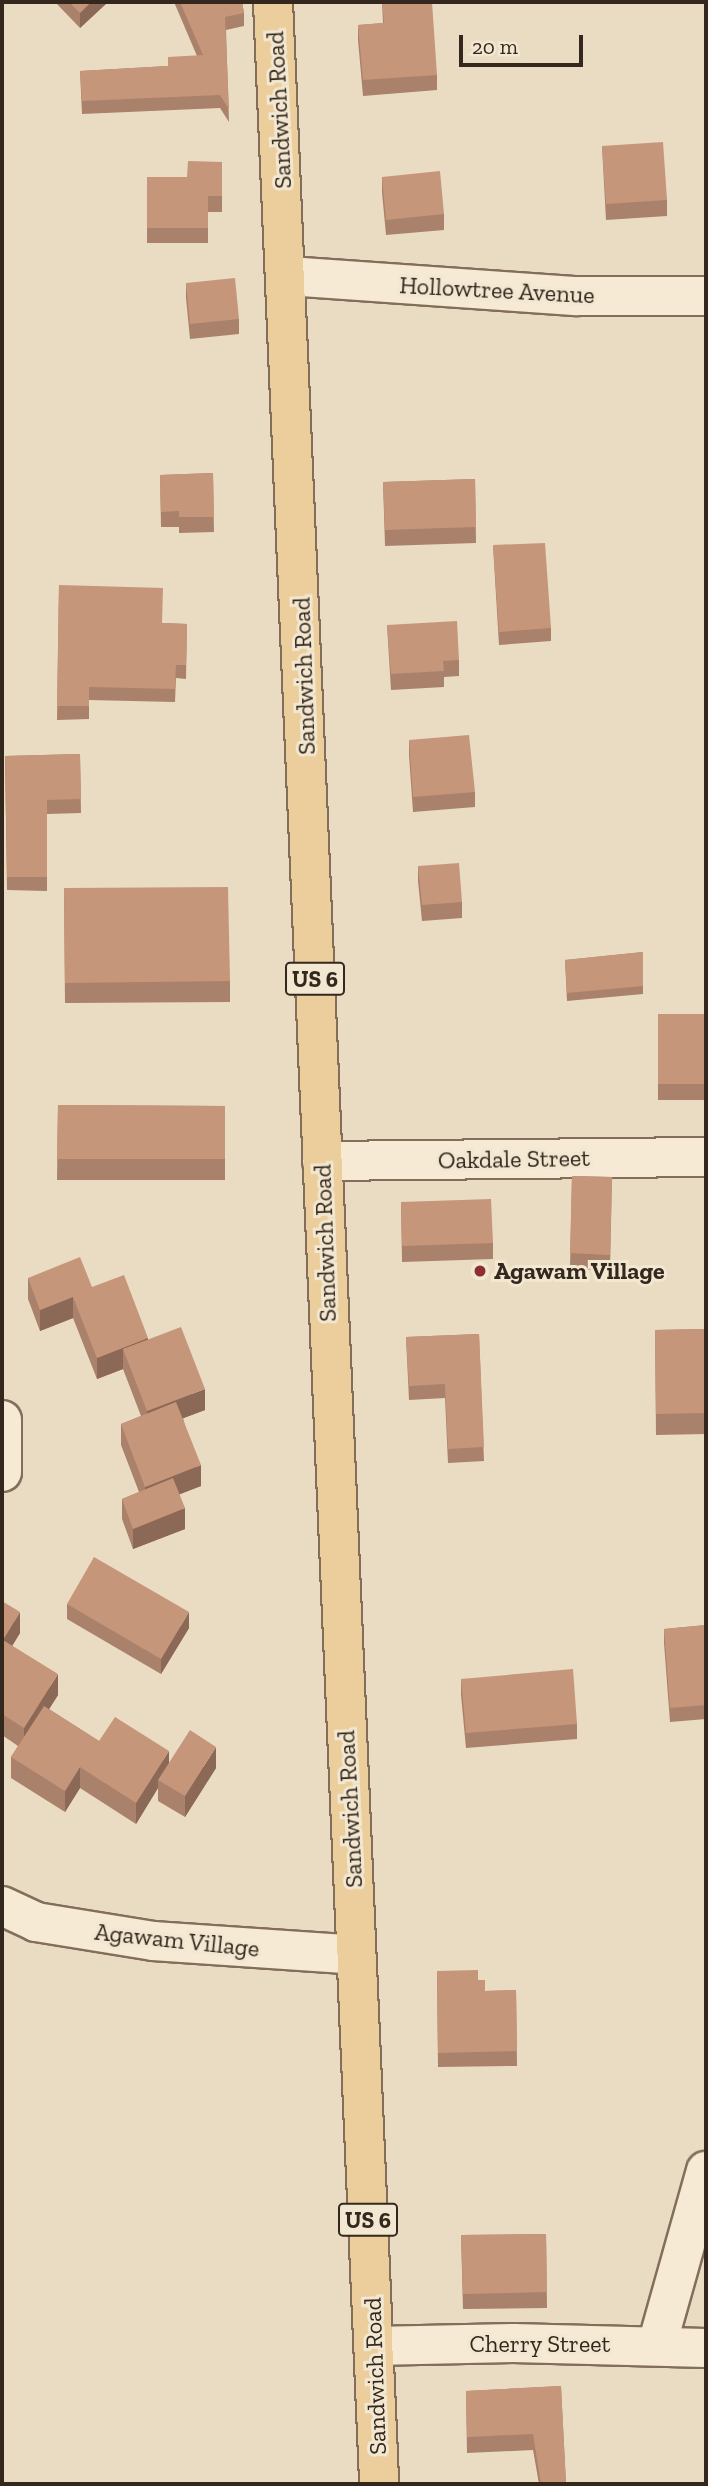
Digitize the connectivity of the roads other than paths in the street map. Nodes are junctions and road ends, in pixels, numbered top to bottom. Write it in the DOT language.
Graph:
graph roads {
  1 [pos="273,2"];
  2 [pos="288,276"];
  3 [pos="706,296"];
  4 [pos="706,1157"];
  5 [pos="322,1161"];
  6 [pos="2,1420"];
  7 [pos="2,1472"];
  8 [pos="2,1906"];
  9 [pos="356,1955"];
  10 [pos="706,2171"];
  11 [pos="657,2345"];
  12 [pos="373,2346"];
  13 [pos="706,2348"];
  14 [pos="379,2484"];
  1 -- 2 [label="main road, Sandwich Road / US 6"];
  2 -- 3 [label="street, Hollowtree Avenue"];
  2 -- 5 [label="main road, Sandwich Road / US 6"];
  4 -- 5 [label="street, Oakdale Street"];
  5 -- 9 [label="main road, Sandwich Road / US 6"];
  6 -- 7 [label="street"];
  8 -- 9 [label="street, Agawam Village"];
  9 -- 12 [label="main road, Sandwich Road / US 6"];
  10 -- 11 [label="street"];
  11 -- 12 [label="street, Cherry Street"];
  11 -- 13 [label="street, Cherry Street"];
  12 -- 14 [label="main road, Sandwich Road / US 6"];
}
